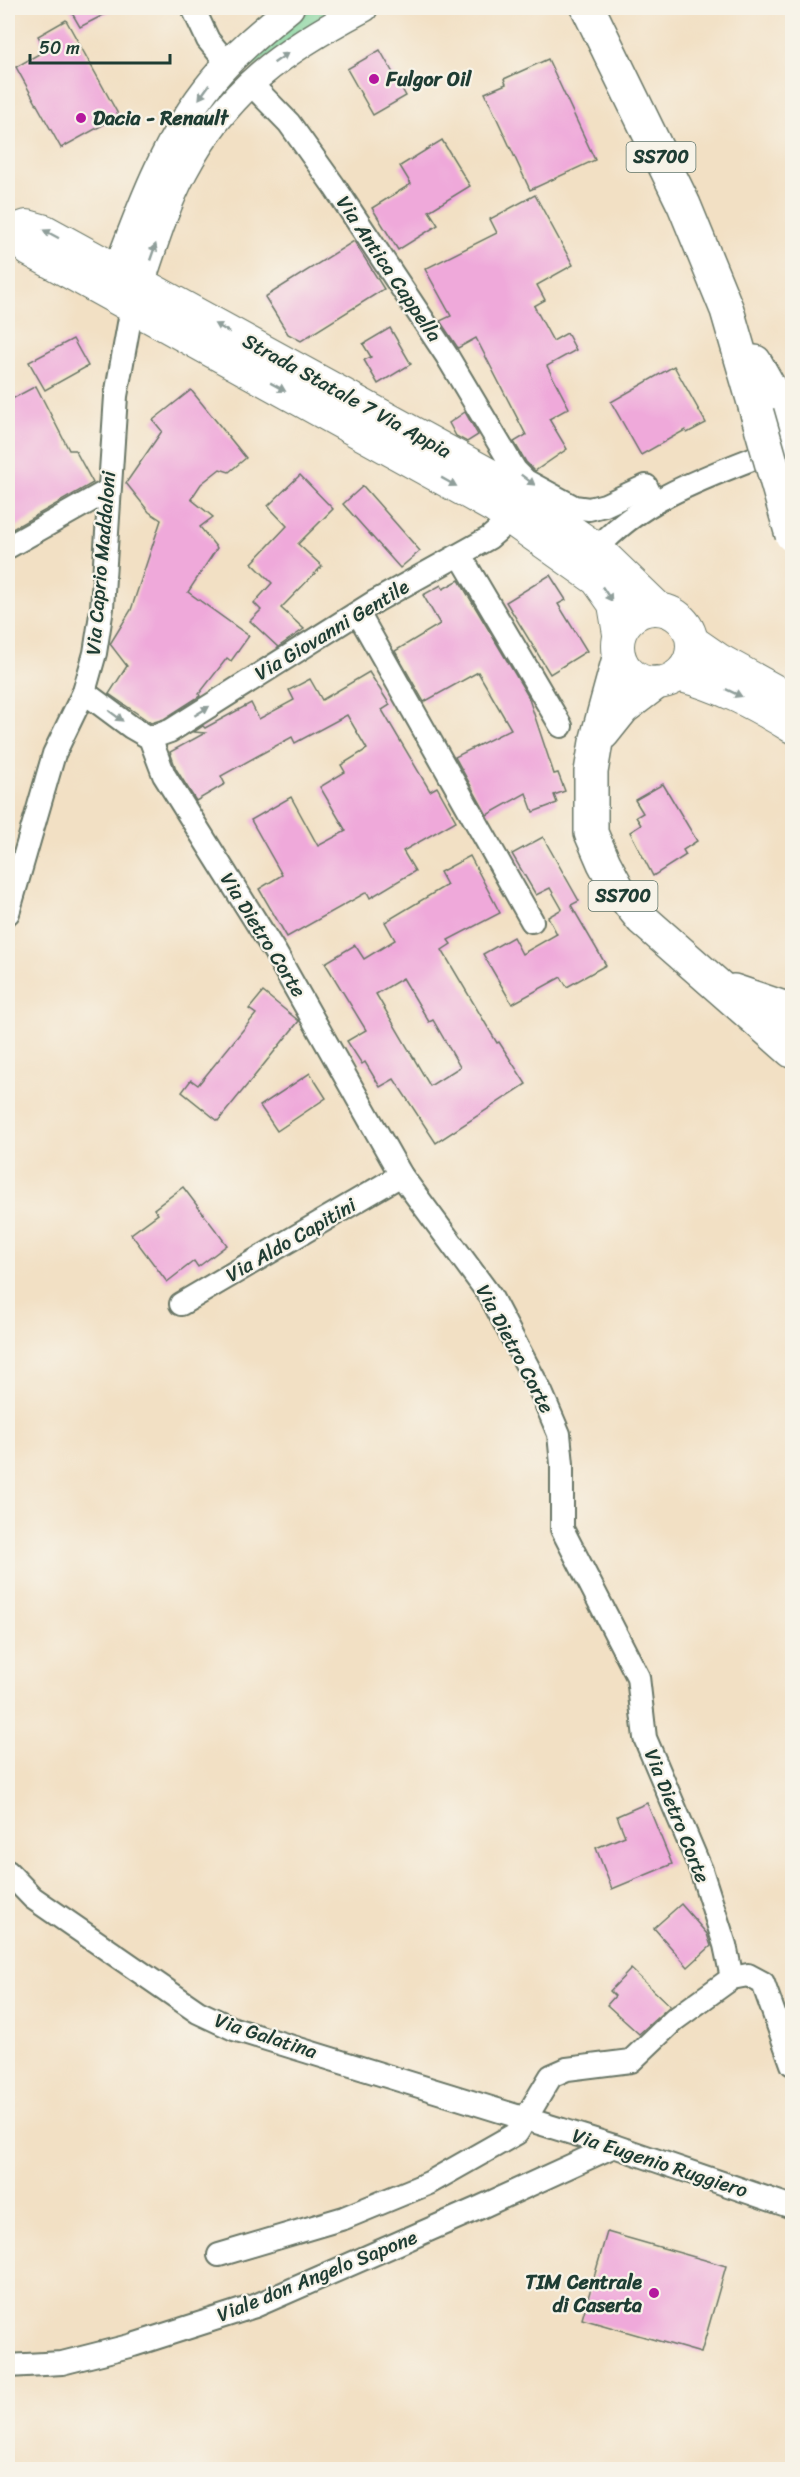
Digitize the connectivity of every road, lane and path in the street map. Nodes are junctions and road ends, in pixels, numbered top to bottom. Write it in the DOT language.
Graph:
graph roads {
  1 [pos="193,8"];
  2 [pos="290,8"];
  3 [pos="364,8"];
  4 [pos="588,8"];
  5 [pos="228,64"];
  6 [pos="249,82"];
  7 [pos="10,229"];
  8 [pos="125,288"];
  9 [pos="776,416"];
  10 [pos="494,433"];
  11 [pos="792,443"];
  12 [pos="473,465"];
  13 [pos="109,490"];
  14 [pos="654,502"];
  15 [pos="511,519"];
  16 [pos="792,535"];
  17 [pos="597,549"];
  18 [pos="9,551"];
  19 [pos="460,555"];
  20 [pos="658,608"];
  21 [pos="358,613"];
  22 [pos="692,641"];
  23 [pos="619,646"];
  24 [pos="667,679"];
  25 [pos="84,692"];
  26 [pos="792,700"];
  27 [pos="561,726"];
  28 [pos="792,727"];
  29 [pos="150,738"];
  30 [pos="594,757"];
  31 [pos="8,913"];
  32 [pos="532,921"];
  33 [pos="718,986"];
  34 [pos="792,1008"];
  35 [pos="792,1051"];
  36 [pos="401,1175"];
  37 [pos="181,1304"];
  38 [pos="13,1887"];
  39 [pos="732,1978"];
  40 [pos="792,2064"];
  41 [pos="526,2119"];
  42 [pos="614,2146"];
  43 [pos="792,2207"];
  44 [pos="219,2255"];
  45 [pos="8,2366"];
  1 -- 5 [label="street"];
  2 -- 5 [label="street"];
  6 -- 3 [label="street, one-way"];
  4 -- 9 [label="highway, SS700"];
  5 -- 8 [label="street, one-way"];
  8 -- 6 [label="street, one-way"];
  6 -- 10 [label="street, Via Antica Cappella"];
  7 -- 8 [label="main road, Strada Statale 7 Via Appia"];
  12 -- 8 [label="main road, Strada Statale 7 Via Appia, one-way"];
  8 -- 13 [label="street, Via Caprio Maddaloni"];
  8 -- 15 [label="main road, Strada Statale 7 Via Appia, one-way"];
  9 -- 16 [label="highway, SS700, bridge"];
  10 -- 12 [label="street"];
  10 -- 14 [label="street, Via Antica Cappella, one-way"];
  11 -- 14 [label="street"];
  12 -- 17 [label="main road, Strada Statale 7 Via Appia"];
  13 -- 18 [label="street"];
  13 -- 25 [label="street, Via Caprio Maddaloni"];
  14 -- 17 [label="street"];
  15 -- 19 [label="street, Via Giovanni Gentile"];
  15 -- 23 [label="main road, Strada Statale 7 Via Appia, one-way"];
  17 -- 20 [label="main road, Strada Statale 7 Via Appia"];
  19 -- 21 [label="street, Via Giovanni Gentile"];
  19 -- 27 [label="street"];
  20 -- 22 [label="main road, Strada Statale 7 Via Appia"];
  20 -- 23 [label="main road"];
  29 -- 21 [label="street, Via Giovanni Gentile, one-way"];
  21 -- 32 [label="street"];
  22 -- 24 [label="main road"];
  22 -- 26 [label="main road, Strada Statale 7 Via Appia"];
  23 -- 24 [label="main road"];
  23 -- 30 [label="highway, SS700"];
  24 -- 28 [label="main road, one-way"];
  24 -- 30 [label="highway"];
  25 -- 29 [label="street, one-way"];
  25 -- 31 [label="street, Via Caprio Maddaloni"];
  29 -- 36 [label="street, Via Dietro Corte"];
  30 -- 33 [label="highway, SS700"];
  33 -- 34 [label="highway, SS700"];
  33 -- 35 [label="highway"];
  36 -- 37 [label="street, Via Aldo Capitini"];
  36 -- 39 [label="street, Via Dietro Corte"];
  38 -- 41 [label="street, Via Galatina"];
  39 -- 40 [label="street"];
  39 -- 41 [label="street"];
  41 -- 42 [label="street, Via Eugenio Ruggiero"];
  41 -- 44 [label="street"];
  42 -- 43 [label="street, Via Eugenio Ruggiero"];
  42 -- 45 [label="street, Viale don Angelo Sapone"];
}
